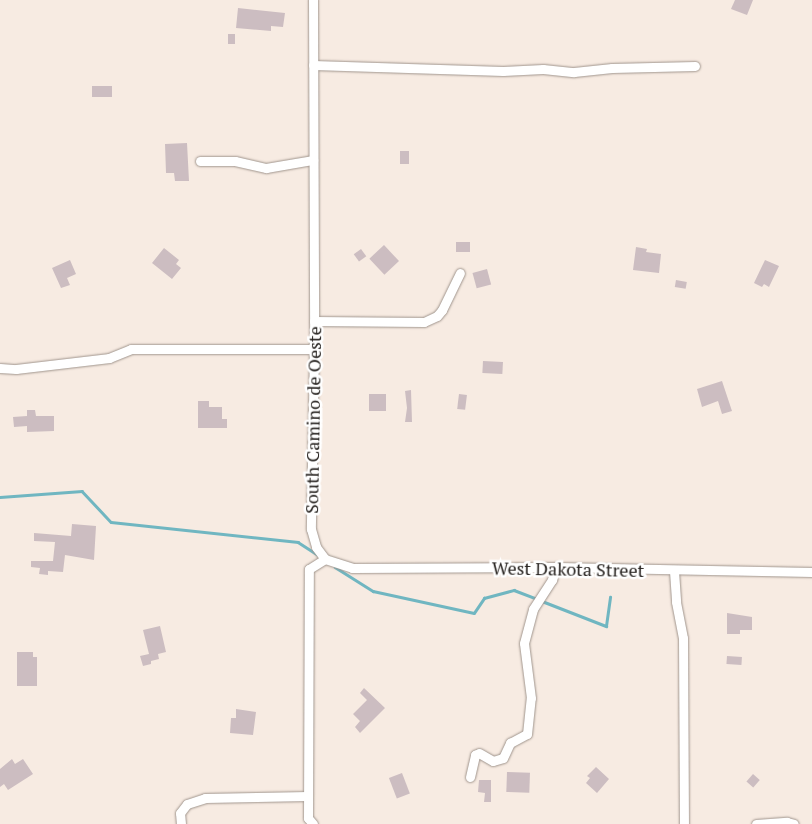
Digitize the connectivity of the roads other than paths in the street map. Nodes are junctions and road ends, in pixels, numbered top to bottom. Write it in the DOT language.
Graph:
graph roads {
  1 [pos="313,0"];
  2 [pos="313,65"];
  3 [pos="695,66"];
  4 [pos="313,160"];
  5 [pos="200,162"];
  6 [pos="460,273"];
  7 [pos="314,320"];
  8 [pos="314,349"];
  9 [pos="0,368"];
  10 [pos="325,559"];
  11 [pos="556,567"];
  12 [pos="674,571"];
  13 [pos="812,572"];
  14 [pos="470,777"];
  15 [pos="308,796"];
  16 [pos="181,824"];
  17 [pos="312,824"];
  18 [pos="684,824"];
  19 [pos="756,824"];
  20 [pos="794,824"];
  1 -- 2 [label="street, South Camino de Oeste"];
  2 -- 3 [label="street"];
  2 -- 4 [label="street, South Camino de Oeste"];
  4 -- 5 [label="street"];
  4 -- 7 [label="street, South Camino de Oeste"];
  6 -- 7 [label="street"];
  7 -- 8 [label="street, South Camino de Oeste"];
  8 -- 9 [label="street"];
  8 -- 10 [label="street, South Camino de Oeste"];
  10 -- 11 [label="street, West Dakota Street"];
  10 -- 15 [label="street"];
  11 -- 12 [label="street, West Dakota Street"];
  11 -- 14 [label="street"];
  12 -- 13 [label="street, West Dakota Street"];
  12 -- 18 [label="street"];
  15 -- 16 [label="street"];
  15 -- 17 [label="street"];
  19 -- 20 [label="street"];
}
